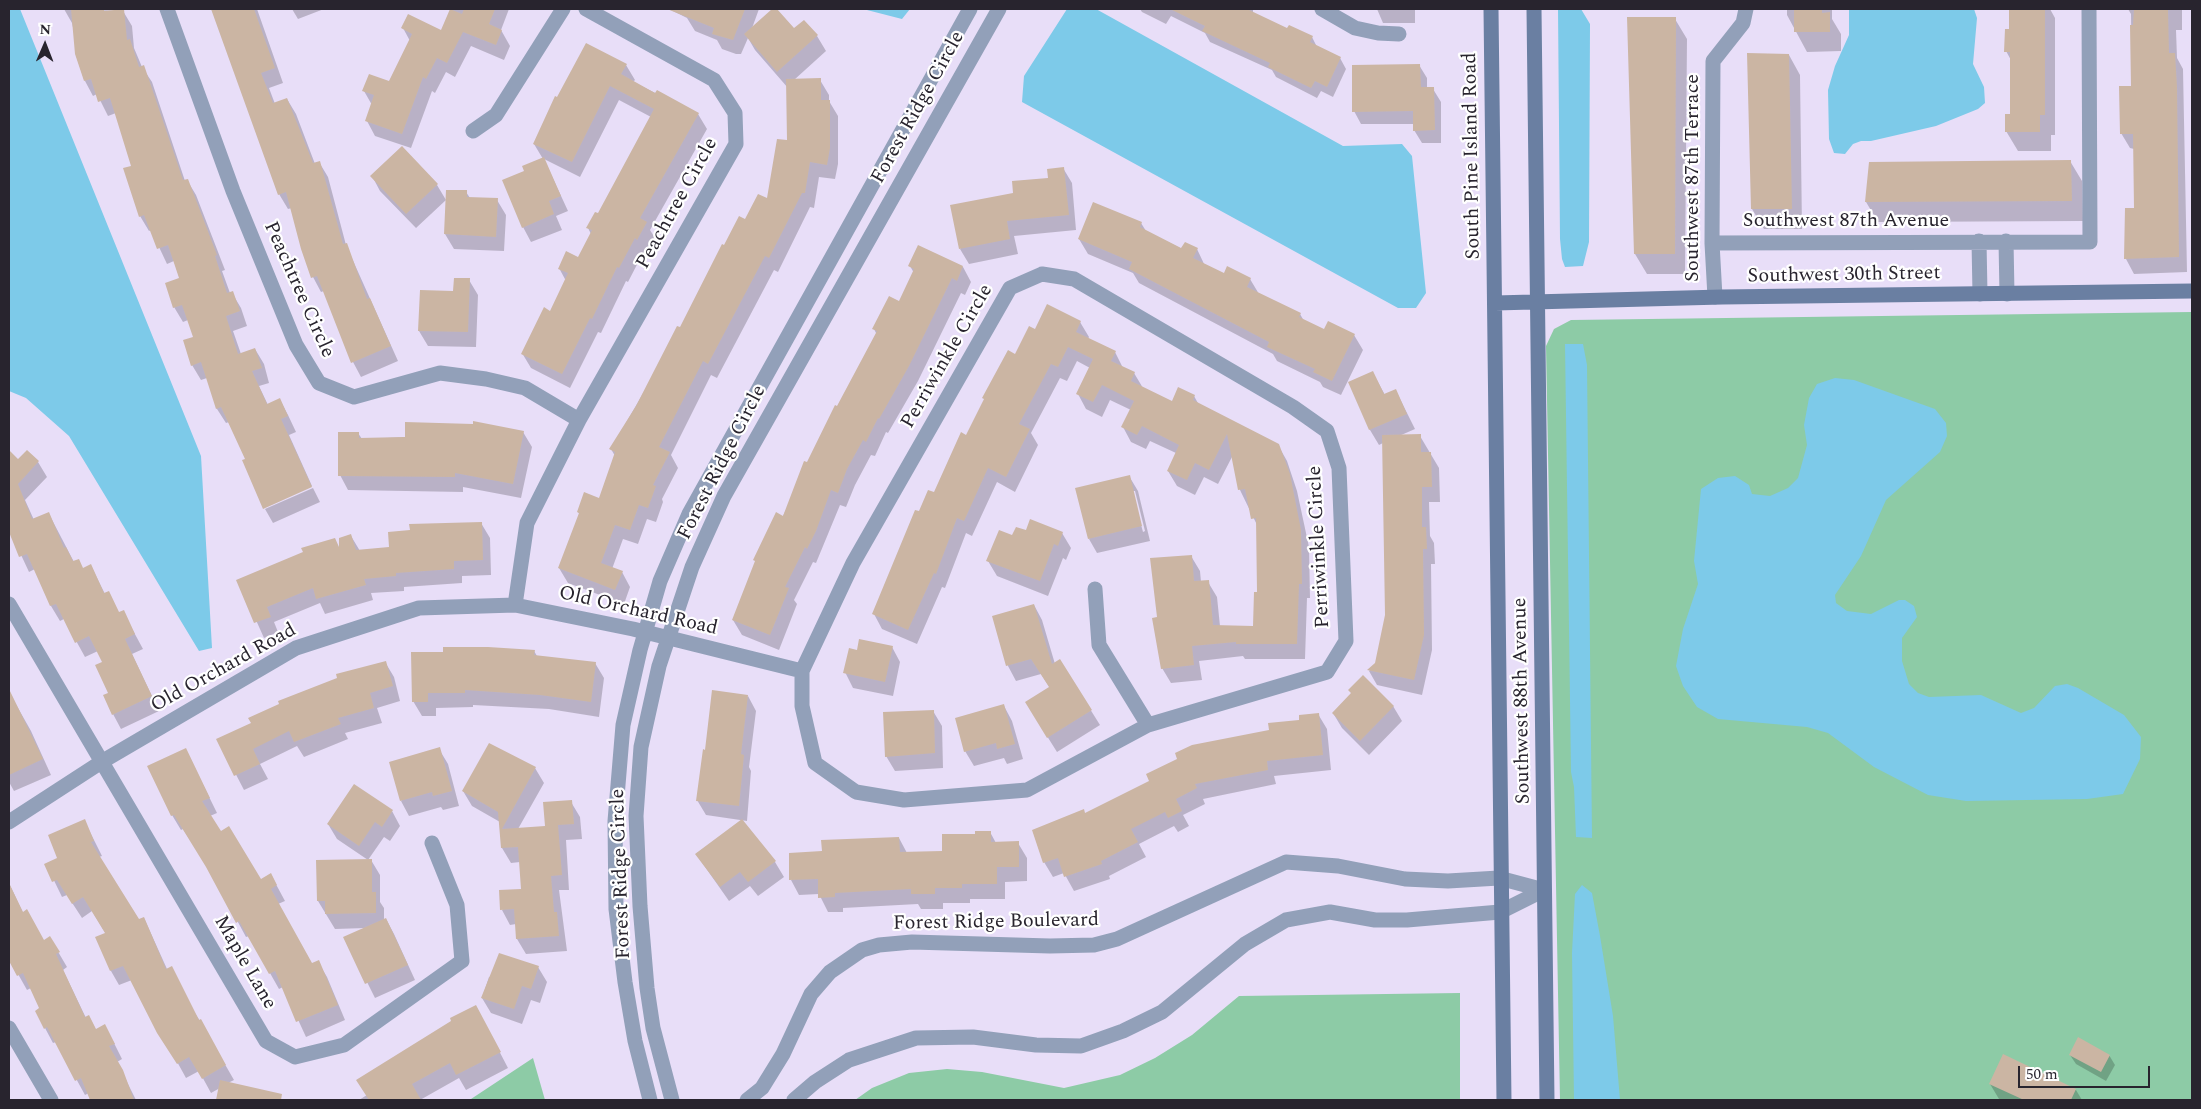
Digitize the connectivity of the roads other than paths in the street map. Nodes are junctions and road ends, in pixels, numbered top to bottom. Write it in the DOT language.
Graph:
graph roads {
  1 [pos="168,9"];
  2 [pos="563,9"];
  3 [pos="586,9"];
  4 [pos="970,9"];
  5 [pos="998,9"];
  6 [pos="1322,9"];
  7 [pos="1491,9"];
  8 [pos="1534,9"];
  9 [pos="1746,9"];
  10 [pos="2089,9"];
  11 [pos="1399,34"];
  12 [pos="473,131"];
  13 [pos="1979,241"];
  14 [pos="2006,242"];
  15 [pos="1712,243"];
  16 [pos="2192,291"];
  17 [pos="1980,294"];
  18 [pos="2007,294"];
  19 [pos="1715,297"];
  20 [pos="1537,302"];
  21 [pos="1495,304"];
  22 [pos="579,420"];
  23 [pos="1095,589"];
  24 [pos="9,604"];
  25 [pos="514,605"];
  26 [pos="646,633"];
  27 [pos="668,638"];
  28 [pos="802,671"];
  29 [pos="1148,725"];
  30 [pos="103,761"];
  31 [pos="9,822"];
  32 [pos="432,843"];
  33 [pos="1500,878"];
  34 [pos="1544,890"];
  35 [pos="1500,912"];
  36 [pos="9,1028"];
  37 [pos="51,1100"];
  38 [pos="650,1100"];
  39 [pos="672,1100"];
  40 [pos="747,1100"];
  41 [pos="794,1100"];
  42 [pos="1504,1100"];
  43 [pos="1547,1100"];
  1 -- 22 [label="street, Peachtree Circle"];
  2 -- 12 [label="street"];
  3 -- 22 [label="street, Peachtree Circle"];
  4 -- 26 [label="street, Forest Ridge Circle"];
  5 -- 27 [label="street, Forest Ridge Circle"];
  6 -- 11 [label="street"];
  7 -- 21 [label="main road, South Pine Island Road"];
  8 -- 20 [label="main road"];
  9 -- 15 [label="street, Southwest 87th Terrace"];
  10 -- 14 [label="street, Southwest 87th Avenue"];
  13 -- 14 [label="street, Southwest 87th Avenue"];
  13 -- 15 [label="street, Southwest 87th Avenue"];
  13 -- 17 [label="street"];
  14 -- 18 [label="street"];
  15 -- 19 [label="street, Southwest 87th Terrace"];
  16 -- 18 [label="main road, Southwest 30th Street"];
  17 -- 18 [label="main road, Southwest 30th Street"];
  17 -- 19 [label="main road, Southwest 30th Street"];
  19 -- 20 [label="main road, Southwest 30th Street"];
  20 -- 21 [label="main road, Southwest 30th Street"];
  20 -- 34 [label="main road, Southwest 88th Avenue"];
  21 -- 33 [label="main road, Southwest 88th Avenue"];
  22 -- 25 [label="street, Peachtree Circle"];
  23 -- 29 [label="street"];
  24 -- 30 [label="street, Maple Lane"];
  25 -- 26 [label="street, Old Orchard Road"];
  25 -- 30 [label="street, Old Orchard Road"];
  26 -- 27 [label="street, Old Orchard Road"];
  26 -- 38 [label="street, Forest Ridge Circle"];
  27 -- 28 [label="street, Old Orchard Road"];
  27 -- 39 [label="street, Forest Ridge Circle"];
  28 -- 29 [label="street, Perriwinkle Circle"];
  28 -- 29 [label="street, Perriwinkle Circle"];
  30 -- 31 [label="street, Old Orchard Road"];
  30 -- 32 [label="street, Maple Lane"];
  33 -- 34 [label="street, Forest Ridge Boulevard"];
  33 -- 35 [label="main road, Southwest 88th Avenue"];
  33 -- 40 [label="street, Forest Ridge Boulevard"];
  34 -- 35 [label="street"];
  34 -- 43 [label="main road, Southwest 88th Avenue"];
  35 -- 41 [label="street"];
  35 -- 42 [label="main road, Southwest 88th Avenue"];
  36 -- 37 [label="street"];
}
